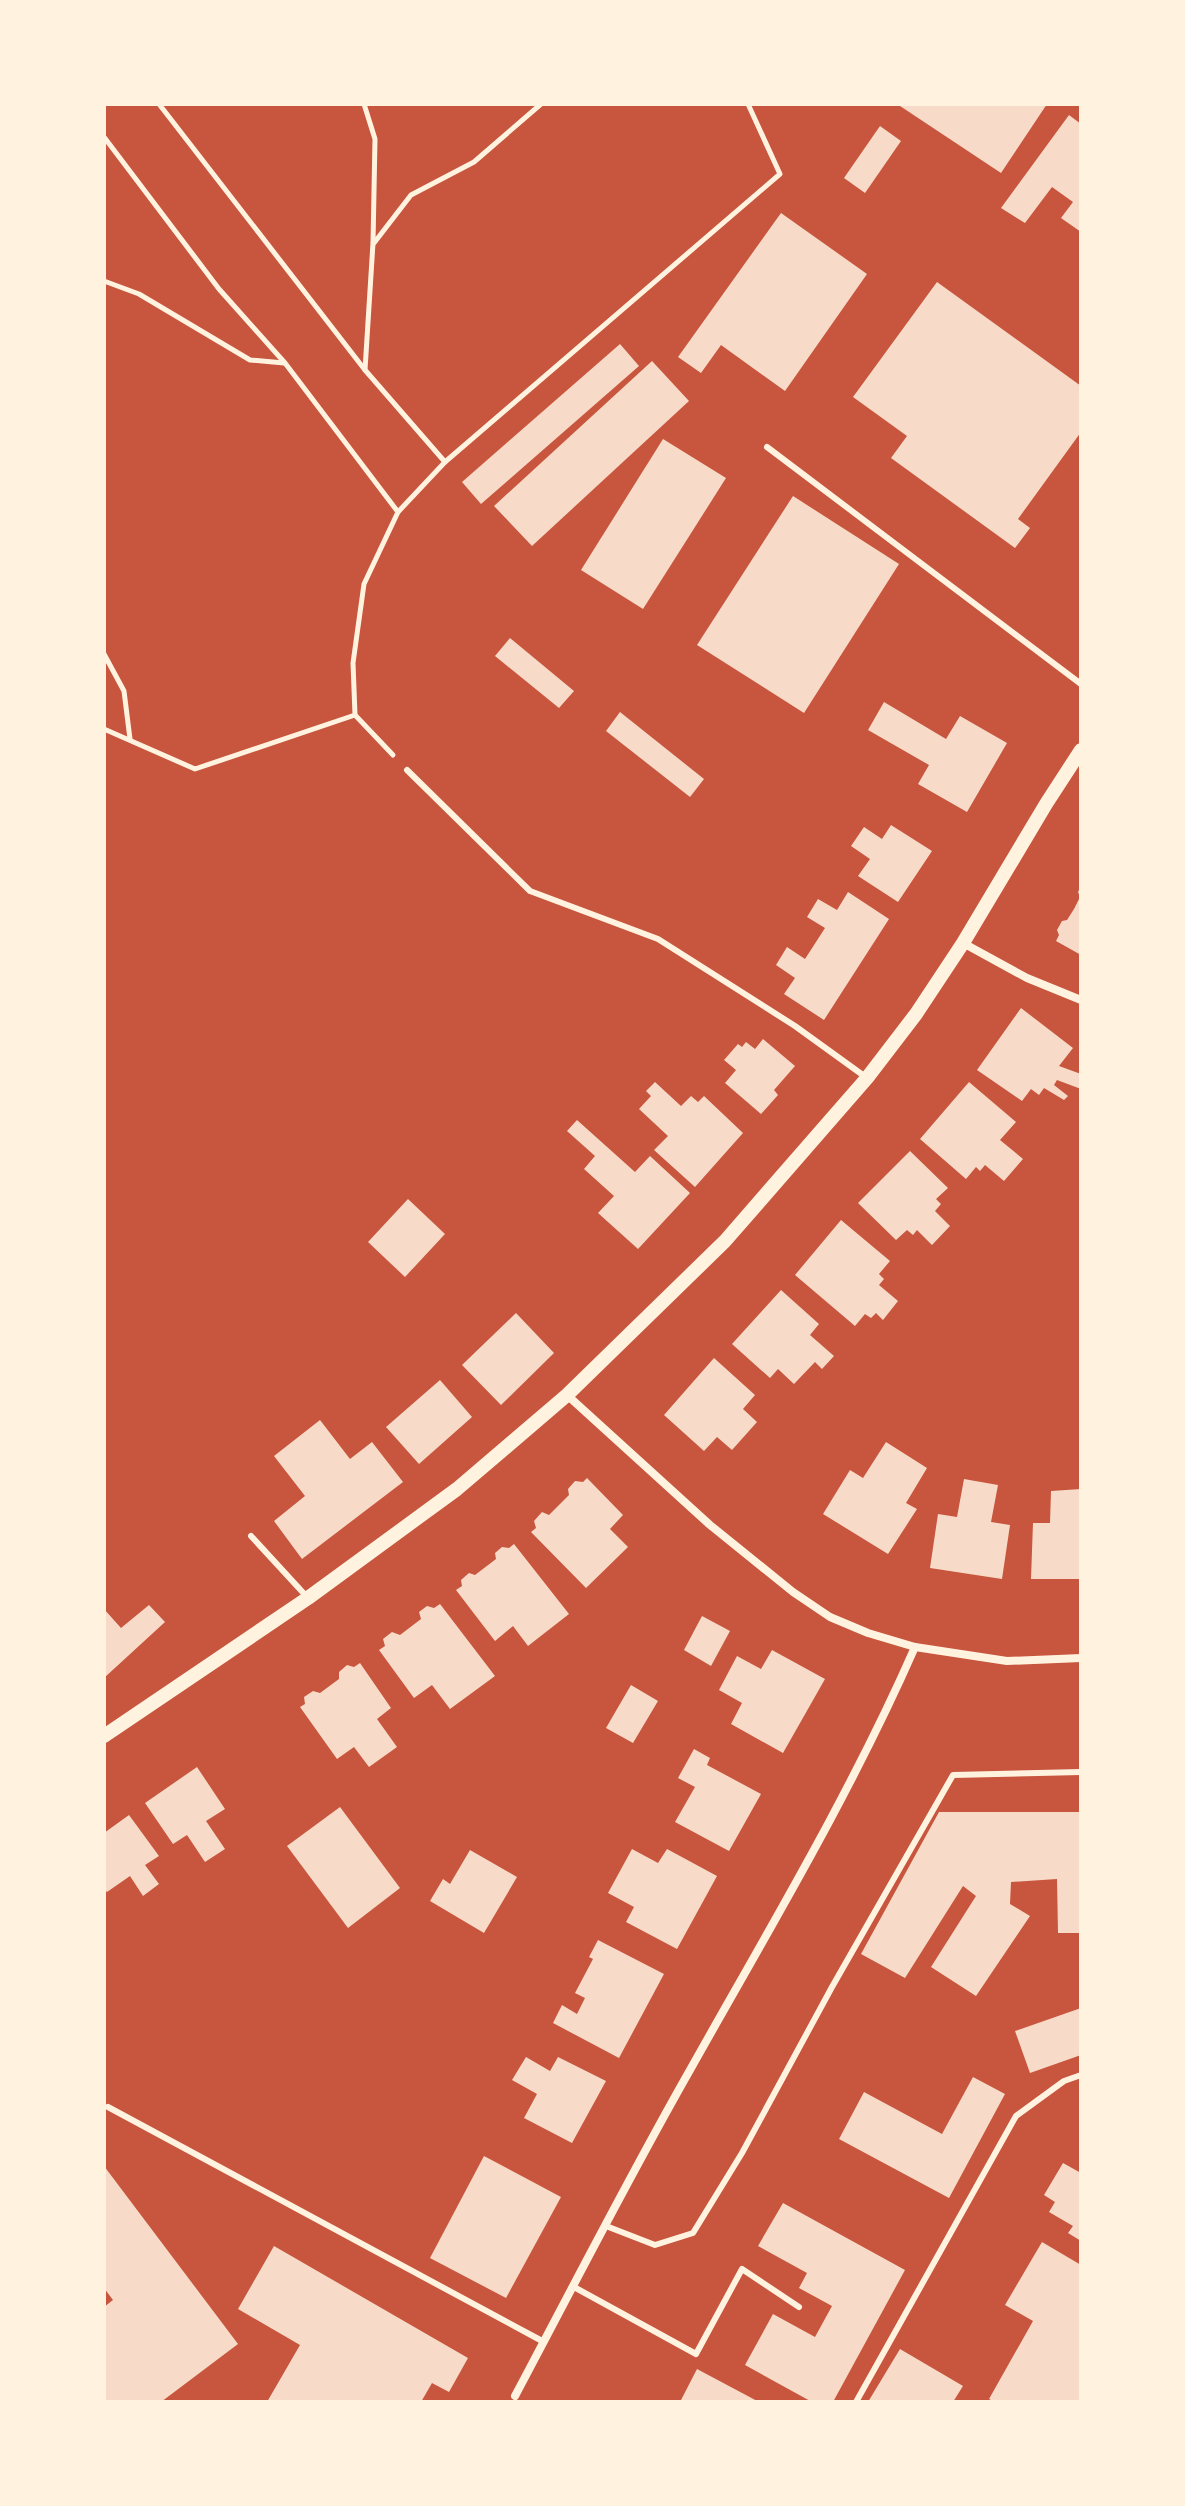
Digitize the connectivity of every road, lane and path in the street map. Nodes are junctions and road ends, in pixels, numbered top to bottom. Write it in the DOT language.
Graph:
graph roads {
  1 [pos="159,104"];
  2 [pos="364,104"];
  3 [pos="541,104"];
  4 [pos="748,104"];
  5 [pos="104,137"];
  6 [pos="373,243"];
  7 [pos="104,281"];
  8 [pos="285,363"];
  9 [pos="365,370"];
  10 [pos="767,447"];
  11 [pos="445,462"];
  12 [pos="398,512"];
  13 [pos="104,654"];
  14 [pos="1081,684"];
  15 [pos="355,715"];
  16 [pos="104,729"];
  17 [pos="130,739"];
  18 [pos="1081,750"];
  19 [pos="407,770"];
  20 [pos="963,943"];
  21 [pos="1081,1000"];
  22 [pos="867,1078"];
  23 [pos="567,1395"];
  24 [pos="251,1536"];
  25 [pos="308,1598"];
  26 [pos="915,1647"];
  27 [pos="1081,1658"];
  28 [pos="104,1736"];
  29 [pos="1081,1772"];
  30 [pos="1081,2075"];
  31 [pos="108,2107"];
  32 [pos="606,2226"];
  33 [pos="574,2287"];
  34 [pos="799,2307"];
  35 [pos="544,2342"];
  36 [pos="513,2399"];
  37 [pos="856,2402"];
  1 -- 9 [label="path"];
  2 -- 6 [label="path"];
  3 -- 6 [label="path"];
  4 -- 11 [label="path"];
  5 -- 8 [label="path"];
  6 -- 9 [label="path"];
  7 -- 8 [label="path"];
  8 -- 12 [label="path"];
  9 -- 11 [label="path"];
  10 -- 14 [label="lane"];
  11 -- 12 [label="path"];
  12 -- 15 [label="path"];
  13 -- 17 [label="path"];
  15 -- 17 [label="path"];
  15 -- 19 [label="path"];
  16 -- 17 [label="path"];
  18 -- 20 [label="street"];
  19 -- 22 [label="lane"];
  20 -- 21 [label="street"];
  20 -- 22 [label="street"];
  22 -- 23 [label="street"];
  23 -- 25 [label="street"];
  23 -- 26 [label="street"];
  24 -- 25 [label="lane"];
  25 -- 28 [label="street"];
  26 -- 27 [label="street"];
  26 -- 32 [label="street"];
  29 -- 32 [label="lane"];
  30 -- 37 [label="lane"];
  31 -- 35 [label="lane"];
  32 -- 33 [label="street"];
  33 -- 34 [label="lane"];
  33 -- 35 [label="street"];
  35 -- 36 [label="street"];
}
